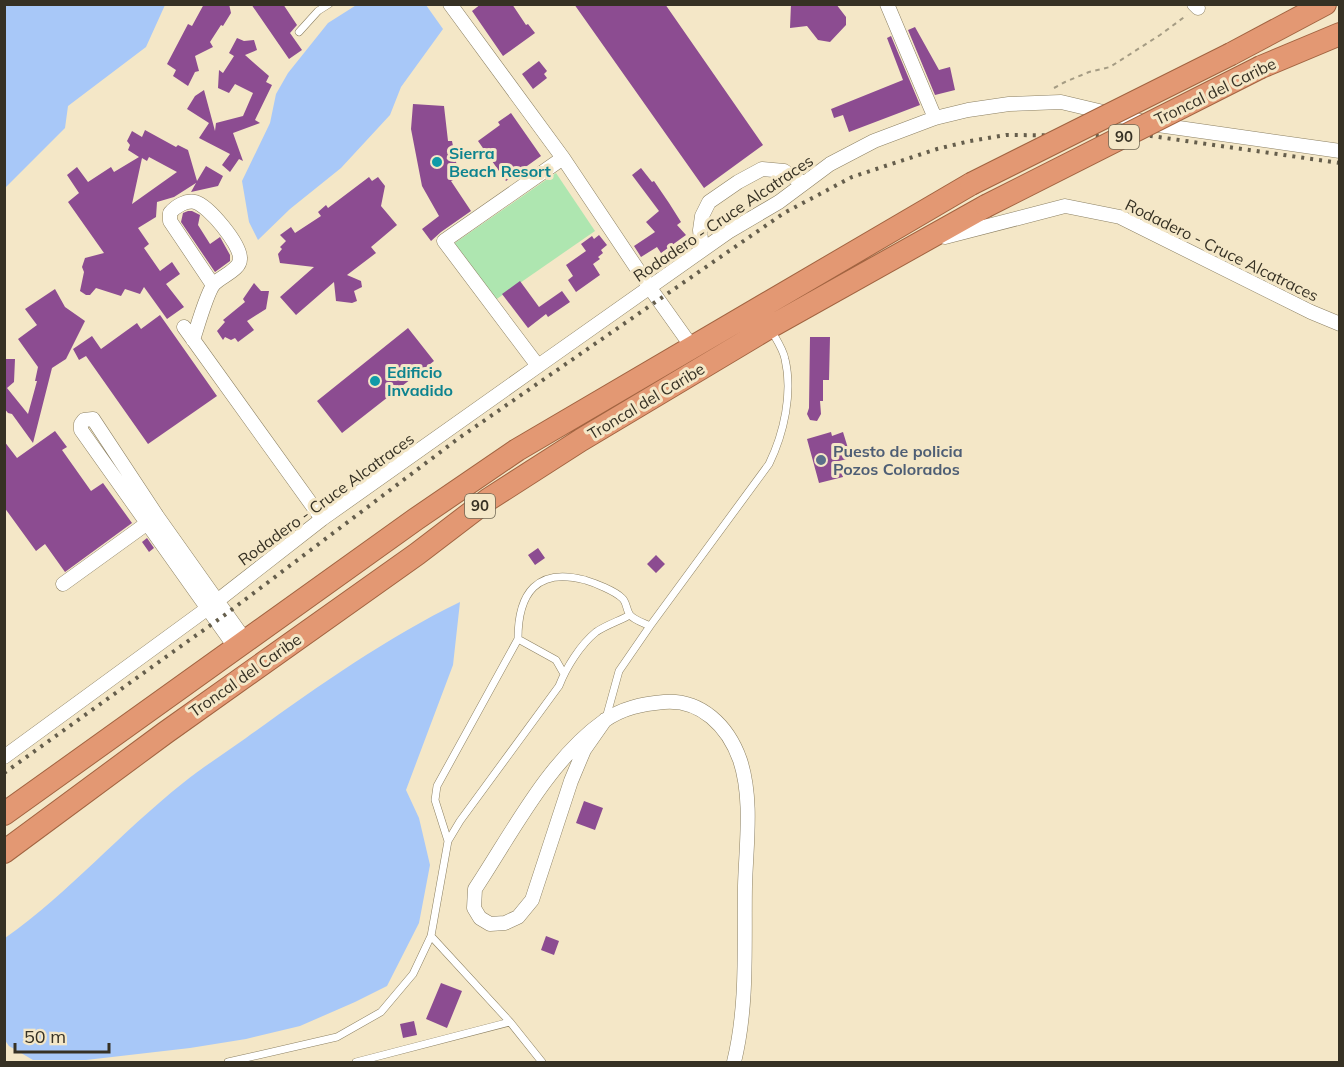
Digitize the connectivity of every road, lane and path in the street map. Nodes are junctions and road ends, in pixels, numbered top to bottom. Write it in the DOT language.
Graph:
graph roads {
  1 [pos="329,4"];
  2 [pos="450,4"];
  3 [pos="887,4"];
  4 [pos="1325,4"];
  5 [pos="1196,6"];
  6 [pos="299,32"];
  7 [pos="1340,34"];
  8 [pos="1033,102"];
  9 [pos="935,118"];
  10 [pos="1340,151"];
  11 [pos="562,158"];
  12 [pos="803,183"];
  13 [pos="914,245"];
  14 [pos="702,250"];
  15 [pos="213,285"];
  16 [pos="650,288"];
  17 [pos="1340,324"];
  18 [pos="184,327"];
  19 [pos="770,327"];
  20 [pos="193,340"];
  21 [pos="692,346"];
  22 [pos="538,366"];
  23 [pos="322,519"];
  24 [pos="152,520"];
  25 [pos="63,584"];
  26 [pos="212,604"];
  27 [pos="630,615"];
  28 [pos="650,626"];
  29 [pos="518,639"];
  30 [pos="240,644"];
  31 [pos="564,674"];
  32 [pos="605,720"];
  33 [pos="4,757"];
  34 [pos="4,814"];
  35 [pos="448,841"];
  36 [pos="4,852"];
  37 [pos="431,936"];
  38 [pos="510,1022"];
  39 [pos="538,1061"];
  40 [pos="228,1062"];
  41 [pos="356,1062"];
  42 [pos="734,1062"];
  1 -- 6 [label="lane"];
  2 -- 11 [label="street"];
  3 -- 9 [label="street"];
  4 -- 21 [label="highway, Troncal del Caribe / 90, bridge"];
  5 -- 8 [label="path"];
  7 -- 13 [label="highway, Troncal del Caribe / 90, bridge"];
  8 -- 9 [label="street, Rodadero - Cruce Alcatraces"];
  8 -- 10 [label="street, Rodadero - Cruce Alcatraces"];
  9 -- 12 [label="street, Rodadero - Cruce Alcatraces"];
  11 -- 16 [label="street"];
  11 -- 22 [label="street"];
  12 -- 14 [label="street, Rodadero - Cruce Alcatraces"];
  12 -- 14 [label="street"];
  13 -- 17 [label="street, Rodadero - Cruce Alcatraces"];
  13 -- 19 [label="highway, Troncal del Caribe / 90"];
  14 -- 16 [label="street, Rodadero - Cruce Alcatraces"];
  15 -- 15 [label="street"];
  15 -- 20 [label="street"];
  16 -- 21 [label="street"];
  16 -- 22 [label="street, Rodadero - Cruce Alcatraces"];
  18 -- 20 [label="street"];
  19 -- 28 [label="lane"];
  19 -- 36 [label="highway, Troncal del Caribe / 90"];
  20 -- 23 [label="street"];
  21 -- 30 [label="highway, Troncal del Caribe / 90"];
  22 -- 23 [label="street, Rodadero - Cruce Alcatraces"];
  23 -- 26 [label="street, Rodadero - Cruce Alcatraces"];
  24 -- 24 [label="street"];
  24 -- 25 [label="street"];
  24 -- 26 [label="street"];
  26 -- 30 [label="street"];
  26 -- 33 [label="street, Rodadero - Cruce Alcatraces"];
  27 -- 28 [label="lane"];
  27 -- 29 [label="lane"];
  27 -- 31 [label="lane"];
  28 -- 32 [label="lane"];
  29 -- 31 [label="lane"];
  29 -- 35 [label="lane"];
  30 -- 34 [label="highway, Troncal del Caribe / 90"];
  31 -- 35 [label="lane"];
  32 -- 32 [label="street"];
  32 -- 42 [label="street"];
  35 -- 37 [label="lane"];
  37 -- 38 [label="lane"];
  37 -- 40 [label="lane"];
  38 -- 39 [label="lane"];
  38 -- 41 [label="lane"];
}
